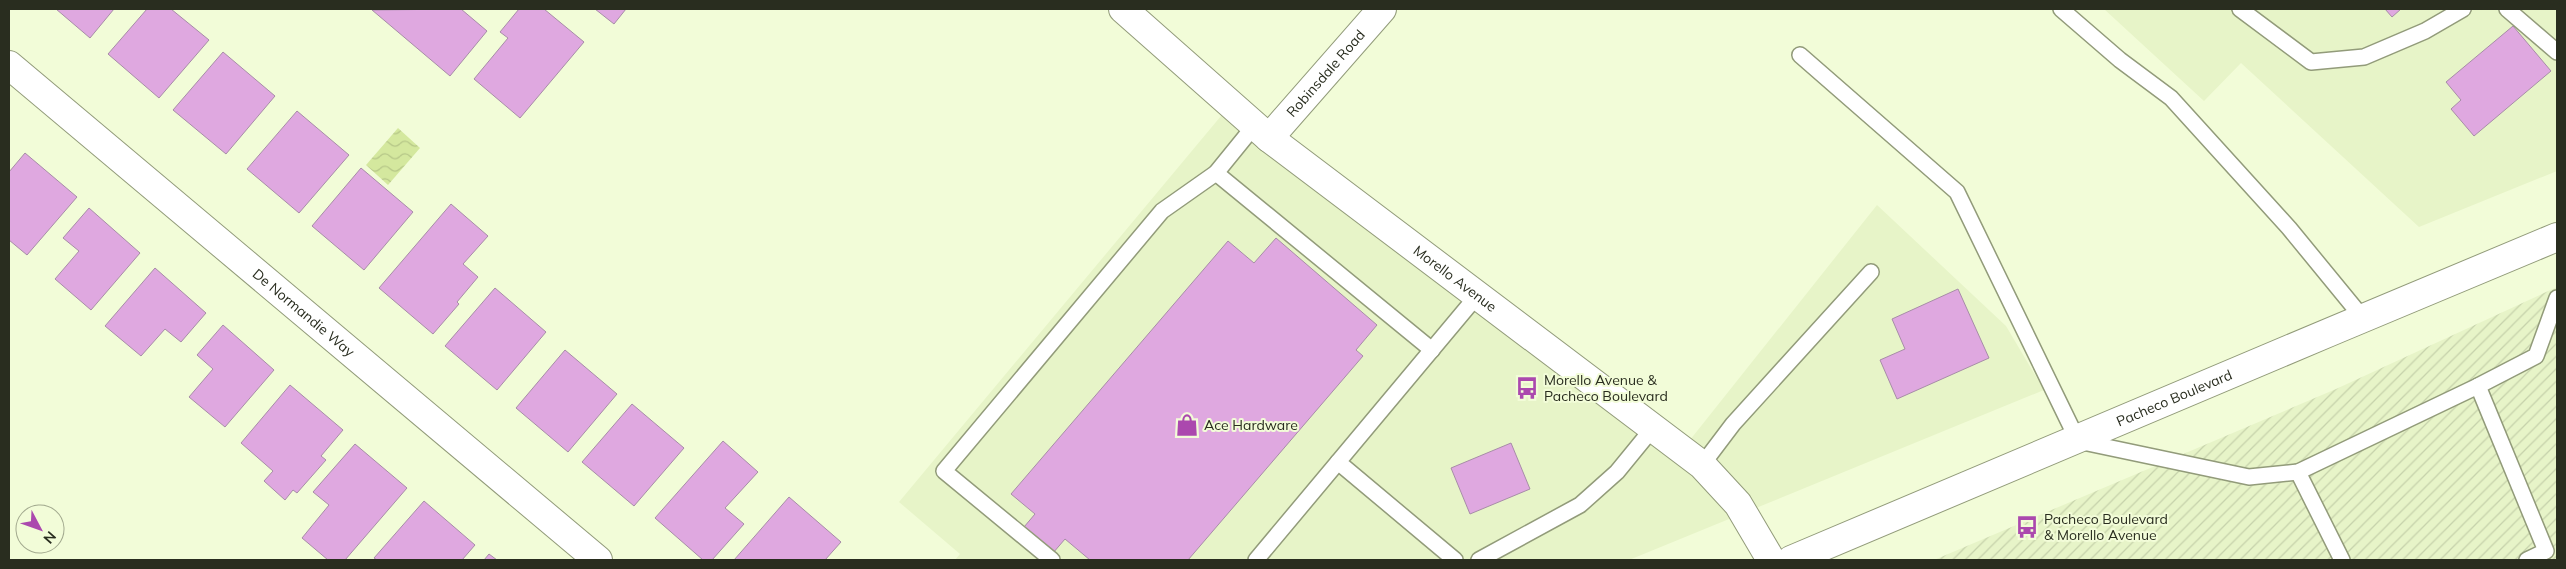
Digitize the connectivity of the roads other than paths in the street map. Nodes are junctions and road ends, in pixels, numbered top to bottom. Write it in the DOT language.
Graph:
graph roads {
  1 [pos="1123,9"];
  2 [pos="1382,9"];
  3 [pos="2061,9"];
  4 [pos="2240,9"];
  5 [pos="2463,9"];
  6 [pos="2507,9"];
  7 [pos="2557,52"];
  8 [pos="1800,55"];
  9 [pos="9,65"];
  10 [pos="1262,131"];
  11 [pos="1216,173"];
  12 [pos="2557,237"];
  13 [pos="1871,272"];
  14 [pos="1476,296"];
  15 [pos="2557,298"];
  16 [pos="2362,317"];
  17 [pos="1432,350"];
  18 [pos="2478,386"];
  19 [pos="1653,428"];
  20 [pos="2078,441"];
  21 [pos="1338,462"];
  22 [pos="1702,465"];
  23 [pos="2298,472"];
  24 [pos="598,560"];
  25 [pos="1052,560"];
  26 [pos="1256,560"];
  27 [pos="1455,560"];
  28 [pos="1479,560"];
  29 [pos="1771,560"];
  30 [pos="1792,560"];
  31 [pos="2342,560"];
  32 [pos="2526,560"];
  1 -- 10 [label="street, Morello Avenue"];
  2 -- 10 [label="street, Robinsdale Road"];
  3 -- 16 [label="lane"];
  4 -- 5 [label="lane"];
  6 -- 7 [label="lane"];
  8 -- 20 [label="lane"];
  9 -- 24 [label="street, De Normandie Way"];
  10 -- 11 [label="lane"];
  10 -- 14 [label="street, Morello Avenue"];
  11 -- 17 [label="lane"];
  11 -- 25 [label="lane"];
  12 -- 16 [label="street, Pacheco Boulevard"];
  13 -- 22 [label="lane"];
  14 -- 17 [label="lane"];
  14 -- 19 [label="street, Morello Avenue"];
  15 -- 18 [label="lane"];
  16 -- 20 [label="street, Pacheco Boulevard"];
  17 -- 21 [label="lane"];
  18 -- 23 [label="lane"];
  18 -- 32 [label="lane"];
  19 -- 22 [label="street, Morello Avenue"];
  19 -- 28 [label="lane"];
  20 -- 23 [label="lane"];
  20 -- 30 [label="street, Pacheco Boulevard"];
  21 -- 26 [label="lane"];
  21 -- 27 [label="lane"];
  22 -- 29 [label="street, Morello Avenue"];
  23 -- 31 [label="lane"];
}
